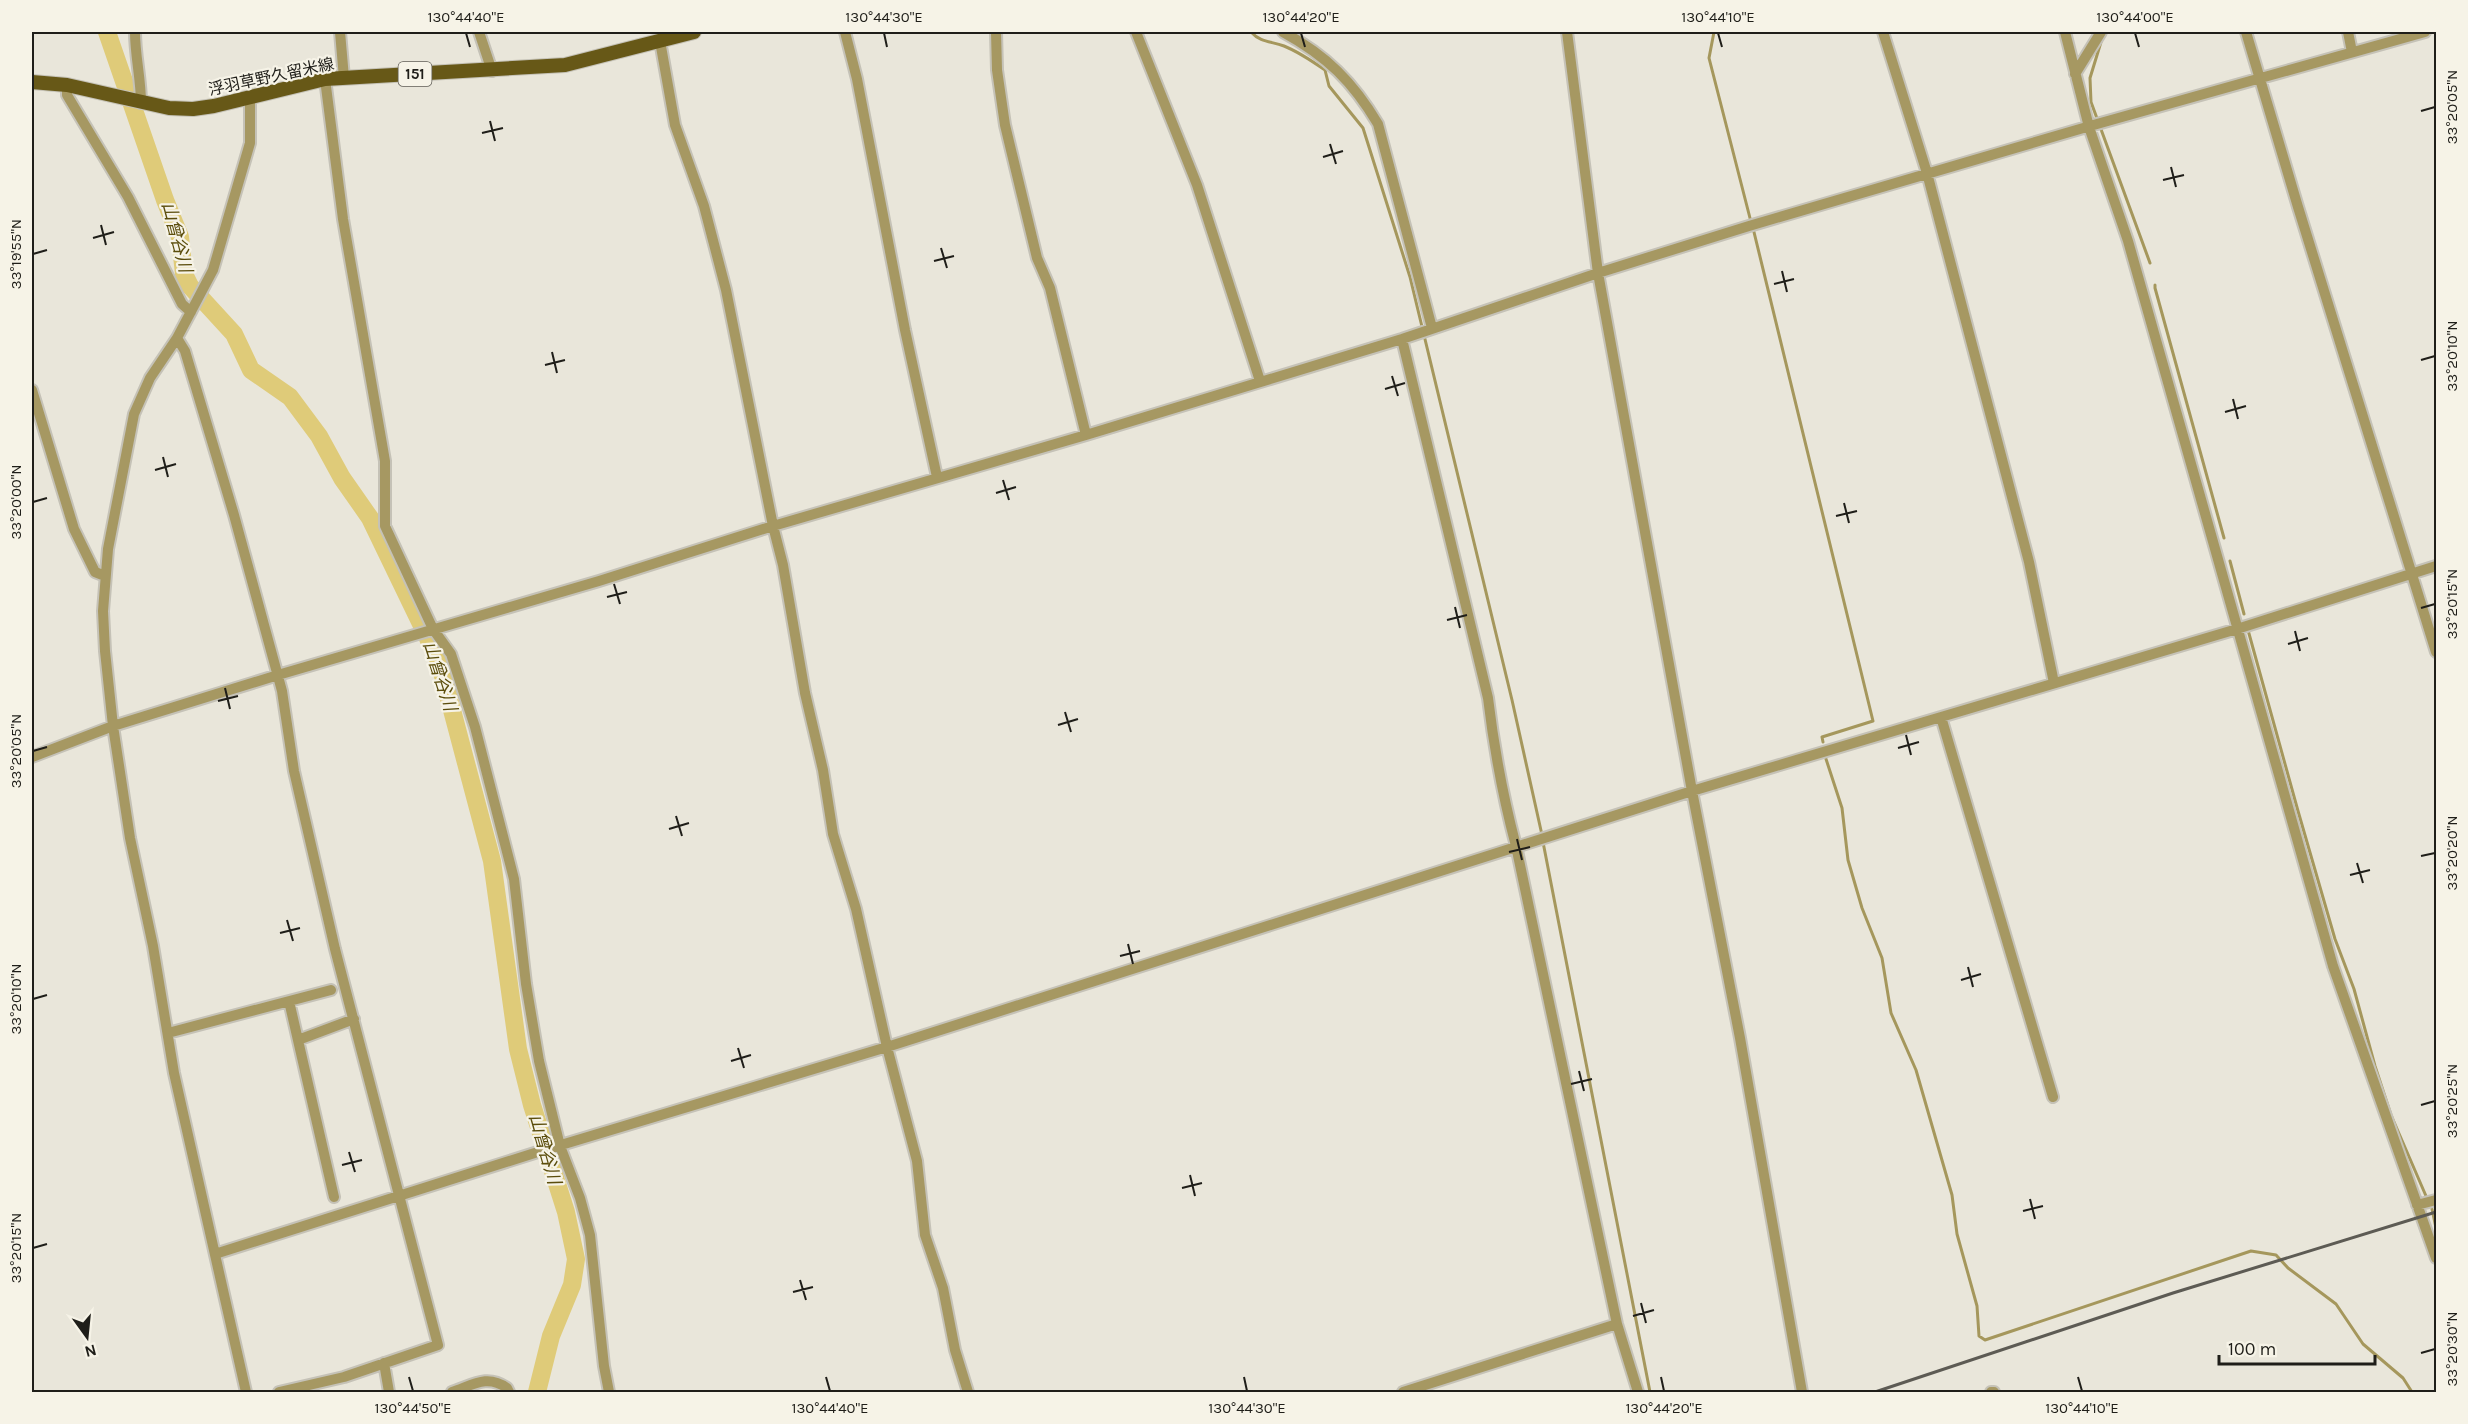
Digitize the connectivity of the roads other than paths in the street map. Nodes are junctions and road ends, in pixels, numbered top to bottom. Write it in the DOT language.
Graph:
graph roads {
  1 [pos="135,32"];
  2 [pos="340,32"];
  3 [pos="479,32"];
  4 [pos="694,32"];
  5 [pos="845,32"];
  6 [pos="996,32"];
  7 [pos="1136,32"];
  8 [pos="1283,32"];
  9 [pos="1567,32"];
  10 [pos="1883,32"];
  11 [pos="2065,32"];
  12 [pos="2101,32"];
  13 [pos="2246,32"];
  14 [pos="2348,32"];
  15 [pos="2425,32"];
  16 [pos="660,41"];
  17 [pos="2352,52"];
  18 [pos="492,71"];
  19 [pos="2075,74"];
  20 [pos="344,78"];
  21 [pos="2259,78"];
  22 [pos="325,79"];
  23 [pos="32,82"];
  24 [pos="67,85"];
  25 [pos="250,97"];
  26 [pos="133,102"];
  27 [pos="2096,124"];
  28 [pos="1927,173"];
  29 [pos="1598,273"];
  30 [pos="194,307"];
  31 [pos="1432,328"];
  32 [pos="177,338"];
  33 [pos="1402,339"];
  34 [pos="1260,381"];
  35 [pos="32,395"];
  36 [pos="1086,435"];
  37 [pos="937,477"];
  38 [pos="773,526"];
  39 [pos="2436,566"];
  40 [pos="2412,574"];
  41 [pos="105,576"];
  42 [pos="2237,629"];
  43 [pos="428,631"];
  44 [pos="2436,652"];
  45 [pos="278,675"];
  46 [pos="2054,683"];
  47 [pos="1941,717"];
  48 [pos="113,726"];
  49 [pos="32,757"];
  50 [pos="1692,791"];
  51 [pos="1516,846"];
  52 [pos="330,990"];
  53 [pos="289,1001"];
  54 [pos="354,1019"];
  55 [pos="168,1033"];
  56 [pos="298,1040"];
  57 [pos="887,1047"];
  58 [pos="2053,1096"];
  59 [pos="560,1146"];
  60 [pos="399,1196"];
  61 [pos="334,1197"];
  62 [pos="2436,1200"];
  63 [pos="2417,1205"];
  64 [pos="215,1254"];
  65 [pos="2436,1258"];
  66 [pos="1617,1324"];
  67 [pos="384,1363"];
  68 [pos="246,1392"];
  69 [pos="279,1392"];
  70 [pos="389,1392"];
  71 [pos="452,1392"];
  72 [pos="508,1392"];
  73 [pos="609,1392"];
  74 [pos="968,1392"];
  75 [pos="1403,1392"];
  76 [pos="1638,1392"];
  77 [pos="1803,1392"];
  1 -- 26 [label="street"];
  2 -- 20 [label="street"];
  3 -- 18 [label="street"];
  4 -- 16 [label="main road, 浮羽草野久留米線 / 151"];
  5 -- 37 [label="street"];
  6 -- 36 [label="street"];
  7 -- 34 [label="street"];
  8 -- 31 [label="street"];
  9 -- 29 [label="street"];
  10 -- 28 [label="street"];
  11 -- 19 [label="street"];
  12 -- 19 [label="street"];
  13 -- 21 [label="street"];
  14 -- 17 [label="street"];
  15 -- 17 [label="street"];
  16 -- 18 [label="main road, 浮羽草野久留米線 / 151"];
  16 -- 38 [label="street"];
  17 -- 21 [label="street"];
  18 -- 20 [label="main road, 浮羽草野久留米線 / 151"];
  19 -- 27 [label="street"];
  20 -- 22 [label="main road, 浮羽草野久留米線 / 151"];
  21 -- 27 [label="street"];
  21 -- 40 [label="street"];
  22 -- 25 [label="main road, 浮羽草野久留米線 / 151"];
  22 -- 43 [label="street"];
  23 -- 24 [label="main road, 浮羽草野久留米線 / 151"];
  24 -- 26 [label="main road, 浮羽草野久留米線 / 151"];
  24 -- 30 [label="street"];
  25 -- 26 [label="main road, 浮羽草野久留米線 / 151"];
  25 -- 30 [label="street"];
  27 -- 28 [label="street"];
  27 -- 42 [label="street"];
  28 -- 29 [label="street"];
  28 -- 46 [label="street"];
  29 -- 31 [label="street"];
  29 -- 50 [label="street"];
  30 -- 32 [label="street"];
  31 -- 33 [label="street"];
  32 -- 41 [label="street"];
  32 -- 45 [label="street"];
  33 -- 34 [label="street"];
  33 -- 51 [label="street"];
  34 -- 36 [label="street"];
  35 -- 41 [label="street"];
  36 -- 37 [label="street"];
  37 -- 38 [label="street"];
  38 -- 43 [label="street"];
  38 -- 57 [label="street"];
  39 -- 40 [label="street"];
  40 -- 42 [label="street"];
  40 -- 44 [label="street"];
  41 -- 48 [label="street"];
  42 -- 46 [label="street"];
  42 -- 63 [label="street"];
  43 -- 45 [label="street"];
  43 -- 59 [label="street"];
  45 -- 48 [label="street"];
  45 -- 54 [label="street"];
  46 -- 47 [label="street"];
  47 -- 50 [label="street"];
  47 -- 58 [label="street"];
  48 -- 49 [label="street"];
  48 -- 55 [label="street"];
  50 -- 51 [label="street"];
  50 -- 77 [label="street"];
  51 -- 57 [label="street"];
  51 -- 66 [label="street"];
  52 -- 53 [label="street"];
  53 -- 55 [label="street"];
  53 -- 56 [label="street"];
  54 -- 56 [label="street"];
  54 -- 60 [label="street"];
  55 -- 64 [label="street"];
  56 -- 61 [label="street"];
  57 -- 59 [label="street"];
  57 -- 74 [label="street"];
  59 -- 60 [label="street"];
  59 -- 73 [label="street"];
  60 -- 64 [label="street"];
  60 -- 67 [label="street"];
  62 -- 63 [label="street"];
  63 -- 65 [label="street"];
  64 -- 68 [label="street"];
  66 -- 75 [label="street"];
  66 -- 76 [label="street"];
  67 -- 69 [label="street"];
  67 -- 70 [label="street"];
  71 -- 72 [label="street"];
}
